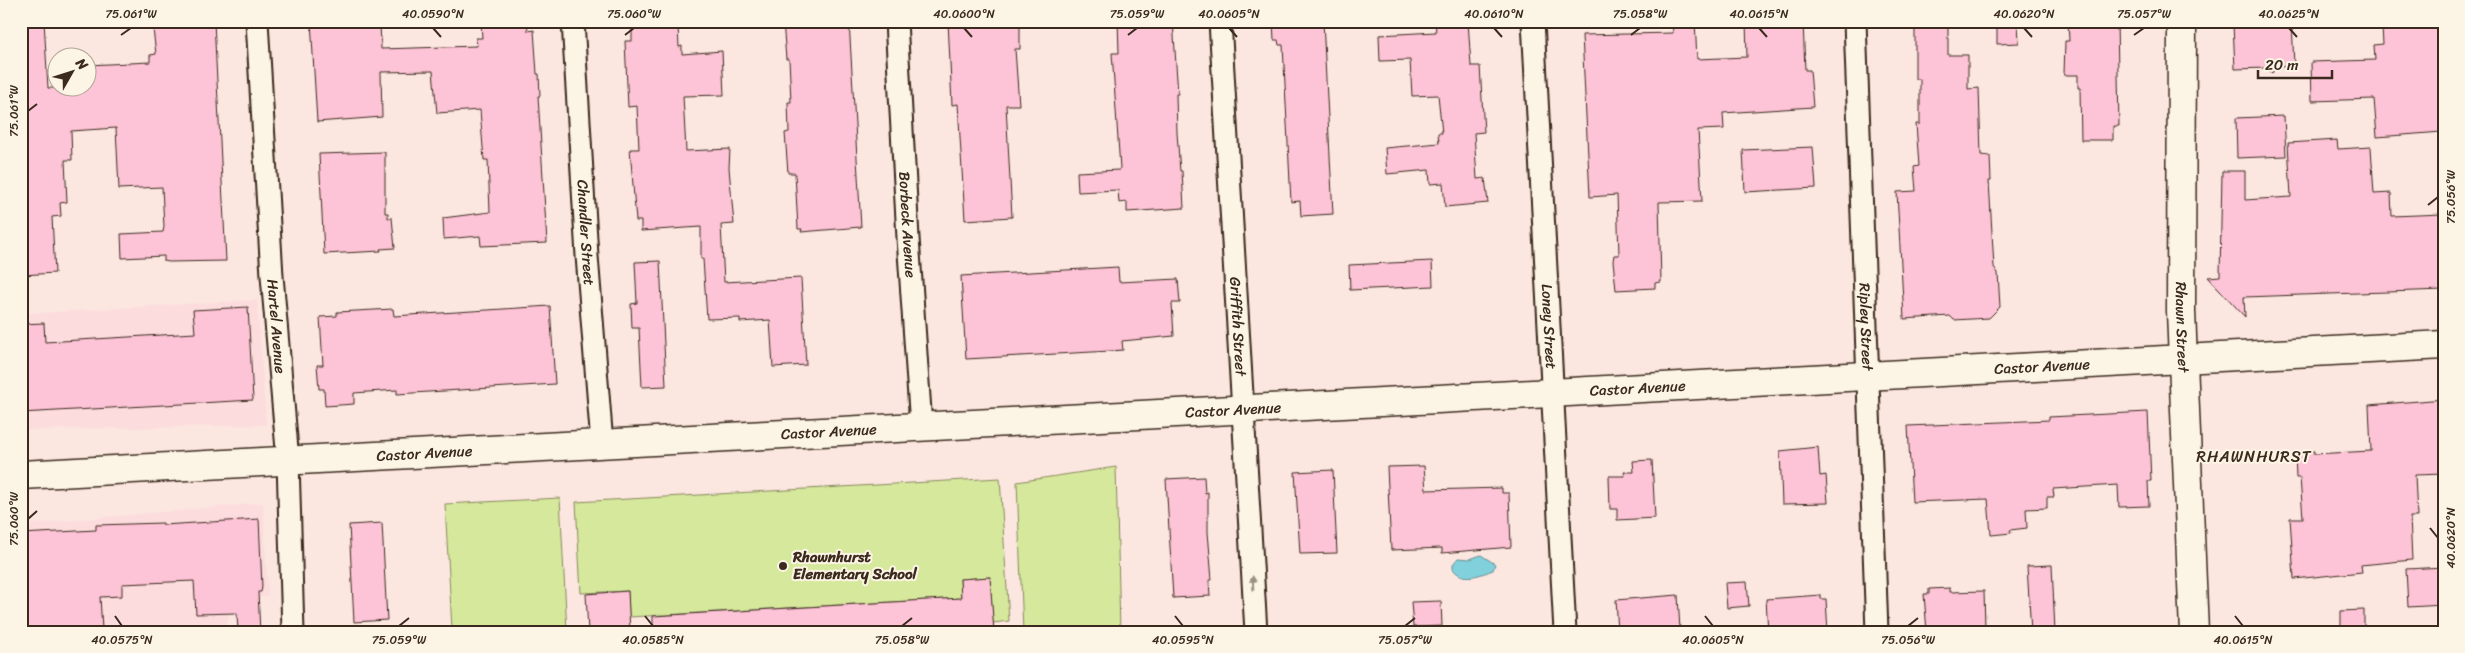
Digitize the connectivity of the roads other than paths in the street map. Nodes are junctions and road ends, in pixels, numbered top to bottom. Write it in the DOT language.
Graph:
graph roads {
  1 [pos="257,21"];
  2 [pos="573,21"];
  3 [pos="896,21"];
  4 [pos="1220,21"];
  5 [pos="1533,21"];
  6 [pos="1855,21"];
  7 [pos="2182,21"];
  8 [pos="2444,345"];
  9 [pos="2182,359"];
  10 [pos="1866,375"];
  11 [pos="1551,393"];
  12 [pos="1243,409"];
  13 [pos="921,426"];
  14 [pos="602,444"];
  15 [pos="288,461"];
  16 [pos="21,475"];
  17 [pos="292,632"];
  18 [pos="1256,632"];
  19 [pos="1565,632"];
  20 [pos="1877,632"];
  21 [pos="2194,632"];
  1 -- 15 [label="street, Hartel Avenue"];
  2 -- 14 [label="street, Chandler Street"];
  3 -- 13 [label="street, Borbeck Avenue"];
  4 -- 12 [label="street, Griffith Street"];
  5 -- 11 [label="street, Loney Street"];
  6 -- 10 [label="street, Ripley Street"];
  7 -- 9 [label="main road, Rhawn Street"];
  8 -- 9 [label="main road, Castor Avenue"];
  9 -- 10 [label="main road, Castor Avenue"];
  9 -- 21 [label="main road, Rhawn Street"];
  10 -- 11 [label="main road, Castor Avenue"];
  10 -- 20 [label="street, Ripley Street"];
  11 -- 12 [label="main road, Castor Avenue"];
  11 -- 19 [label="street, Loney Street"];
  12 -- 13 [label="main road, Castor Avenue"];
  18 -- 12 [label="street, Griffith Street, one-way"];
  13 -- 14 [label="main road, Castor Avenue"];
  14 -- 15 [label="main road, Castor Avenue"];
  15 -- 16 [label="main road, Castor Avenue"];
  15 -- 17 [label="street, Hartel Avenue"];
}
